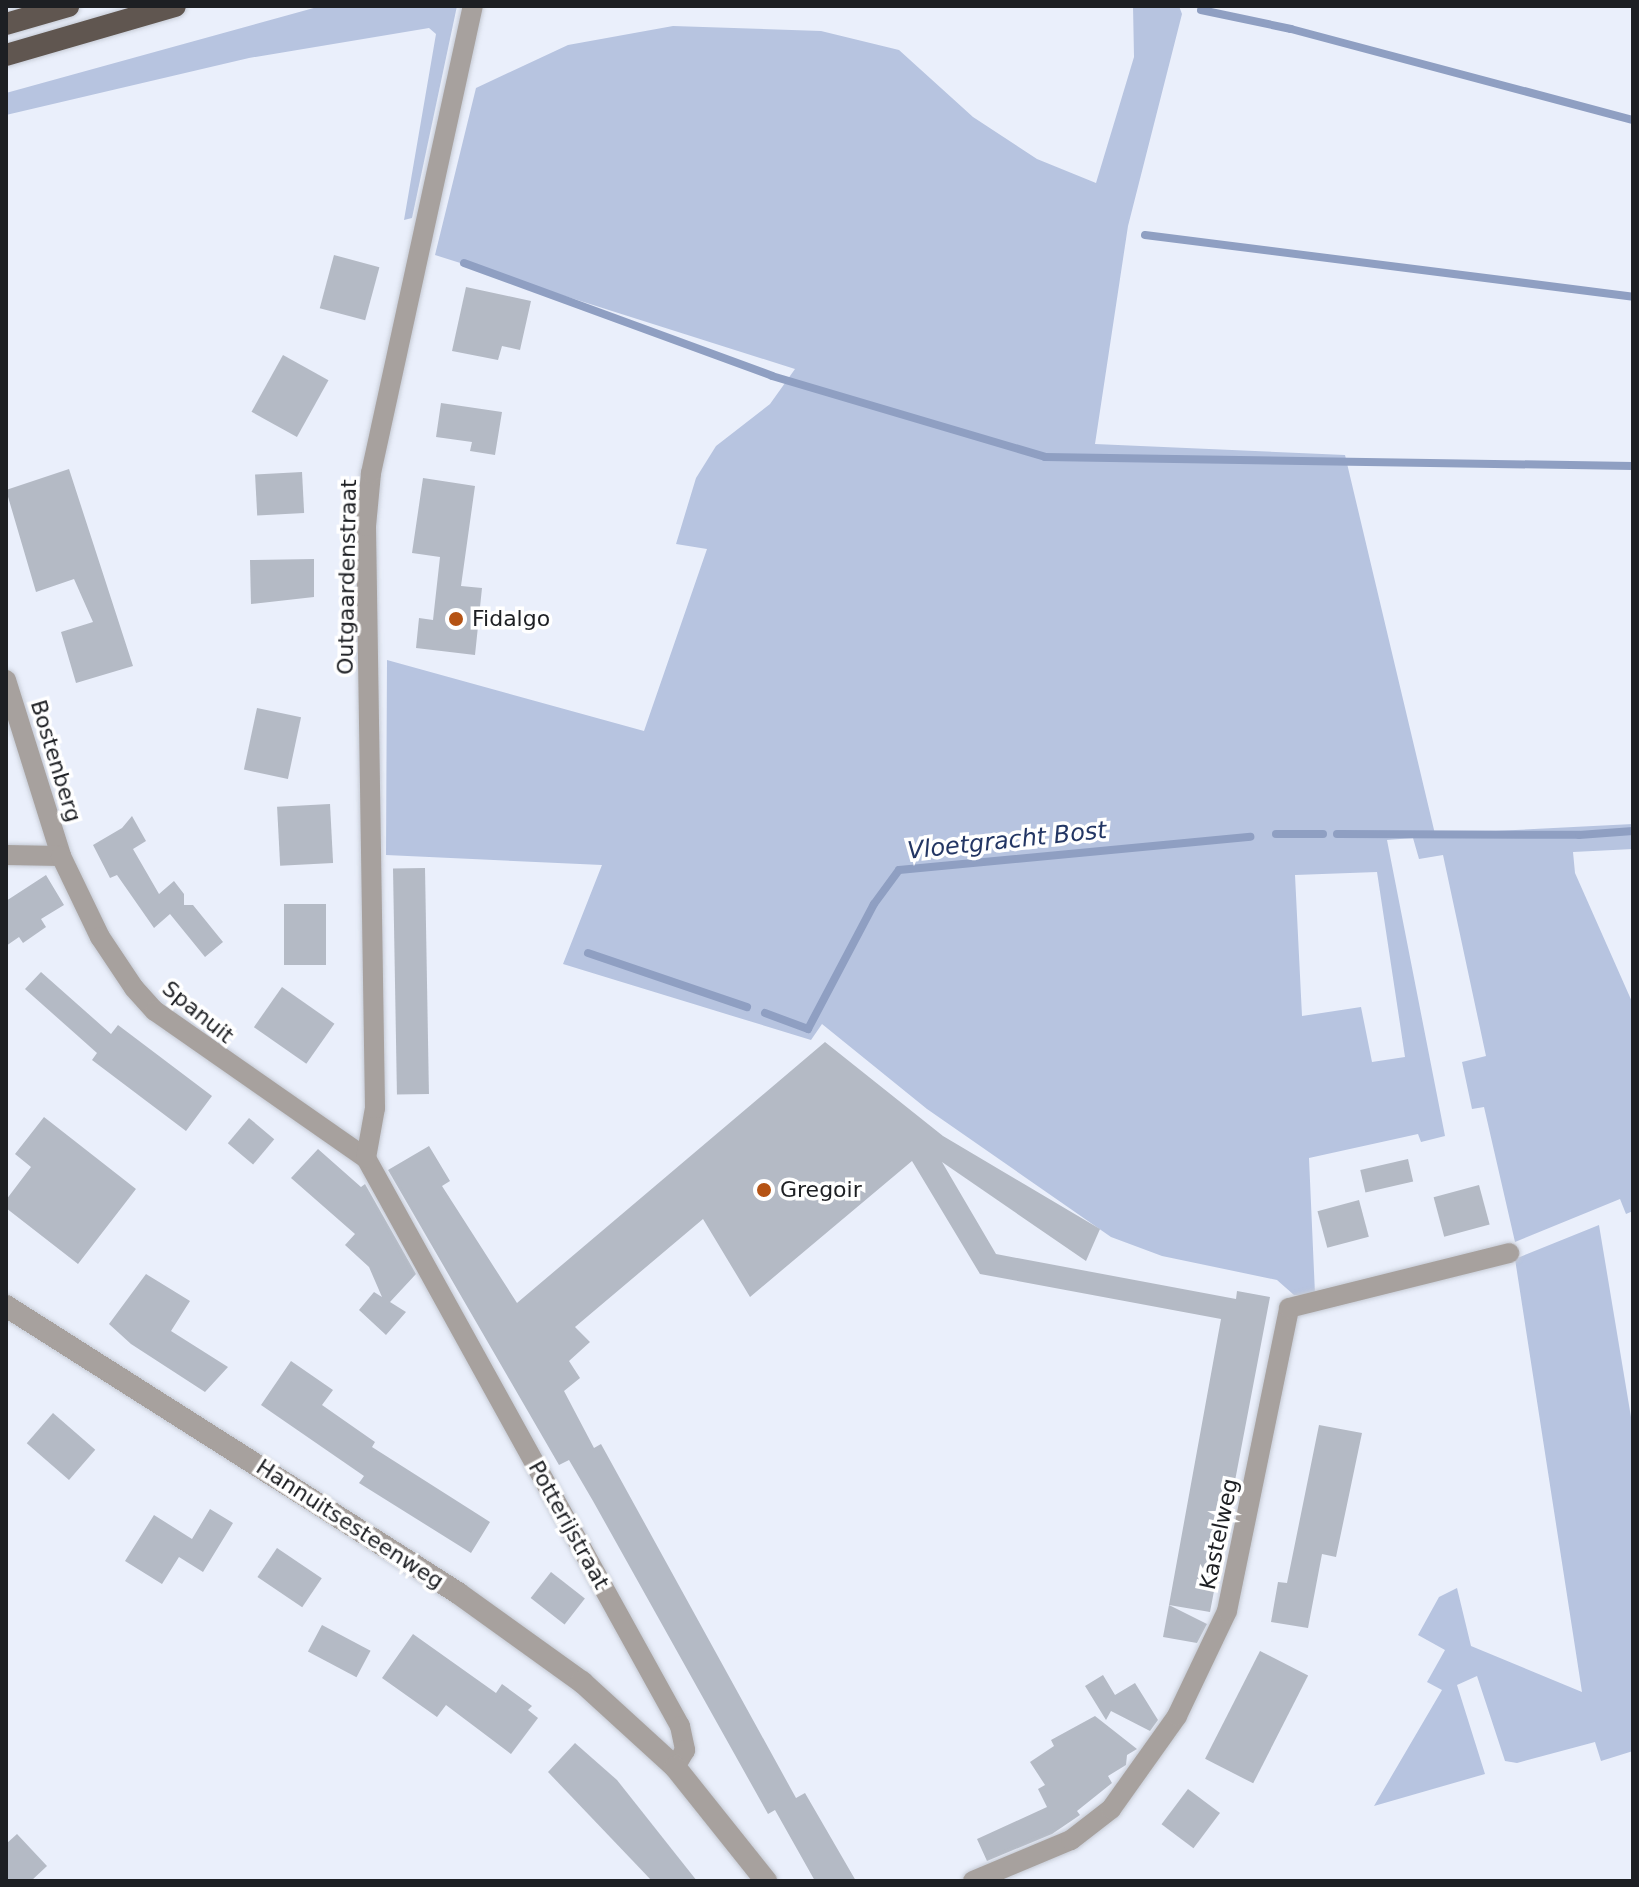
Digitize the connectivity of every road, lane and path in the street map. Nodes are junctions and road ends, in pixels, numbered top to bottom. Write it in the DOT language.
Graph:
graph roads {
  1 [pos="68,6"];
  2 [pos="175,6"];
  3 [pos="473,6"];
  4 [pos="6,24"];
  5 [pos="6,55"];
  6 [pos="6,680"];
  7 [pos="6,855"];
  8 [pos="61,856"];
  9 [pos="366,1158"];
  10 [pos="1509,1253"];
  11 [pos="6,1306"];
  12 [pos="675,1767"];
  13 [pos="766,1881"];
  14 [pos="973,1881"];
  1 -- 4 [label="highway"];
  2 -- 5 [label="highway"];
  3 -- 9 [label="street, Outgaardenstraat"];
  6 -- 8 [label="street, Bostenberg"];
  7 -- 8 [label="street"];
  8 -- 9 [label="street, Spanuit"];
  9 -- 12 [label="street, Potterijstraat"];
  10 -- 14 [label="street, Kastelweg"];
  11 -- 12 [label="street, Hannuitsesteenweg"];
  12 -- 13 [label="street"];
}
